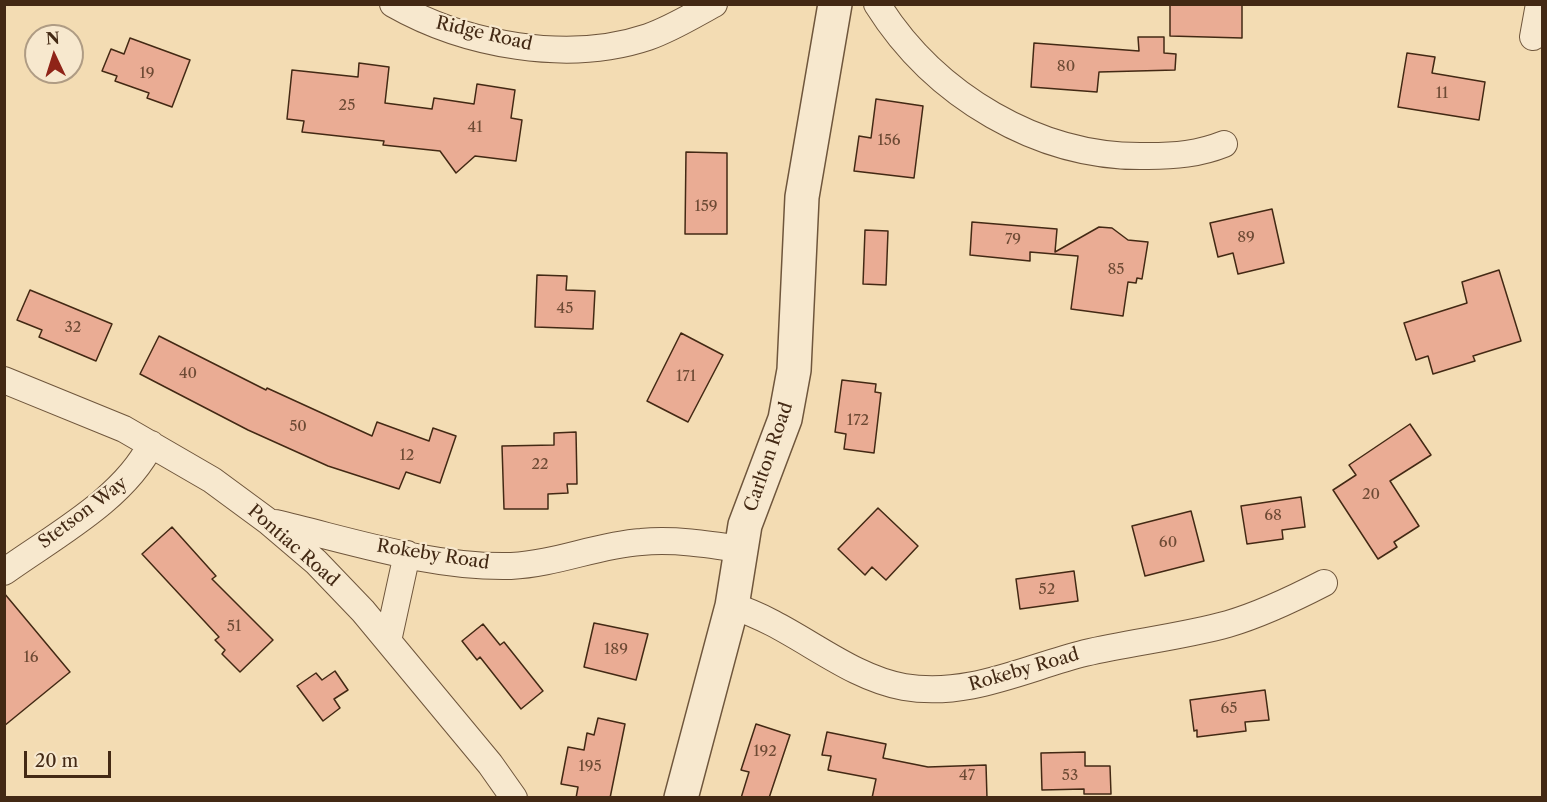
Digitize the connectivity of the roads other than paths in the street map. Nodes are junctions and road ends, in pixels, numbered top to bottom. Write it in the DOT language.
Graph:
graph roads {
  1 [pos="393,4"];
  2 [pos="714,4"];
  3 [pos="835,4"];
  4 [pos="877,4"];
  5 [pos="1539,4"];
  6 [pos="1533,37"];
  7 [pos="1224,144"];
  8 [pos="4,380"];
  9 [pos="151,444"];
  10 [pos="269,522"];
  11 [pos="740,549"];
  12 [pos="407,554"];
  13 [pos="4,572"];
  14 [pos="1324,583"];
  15 [pos="732,606"];
  16 [pos="388,641"];
  17 [pos="514,798"];
  18 [pos="681,798"];
  1 -- 2 [label="street, Ridge Road"];
  3 -- 11 [label="street, Carlton Road"];
  4 -- 7 [label="street"];
  5 -- 6 [label="street"];
  8 -- 9 [label="street, Pontiac Road"];
  9 -- 10 [label="street, Pontiac Road"];
  9 -- 13 [label="street, Stetson Way"];
  10 -- 12 [label="street, Rokeby Road"];
  10 -- 16 [label="street, Pontiac Road"];
  11 -- 12 [label="street, Rokeby Road"];
  11 -- 15 [label="street, Carlton Road"];
  12 -- 16 [label="street"];
  14 -- 15 [label="street, Rokeby Road"];
  15 -- 18 [label="street, Carlton Road"];
  16 -- 17 [label="street, Pontiac Road"];
}
